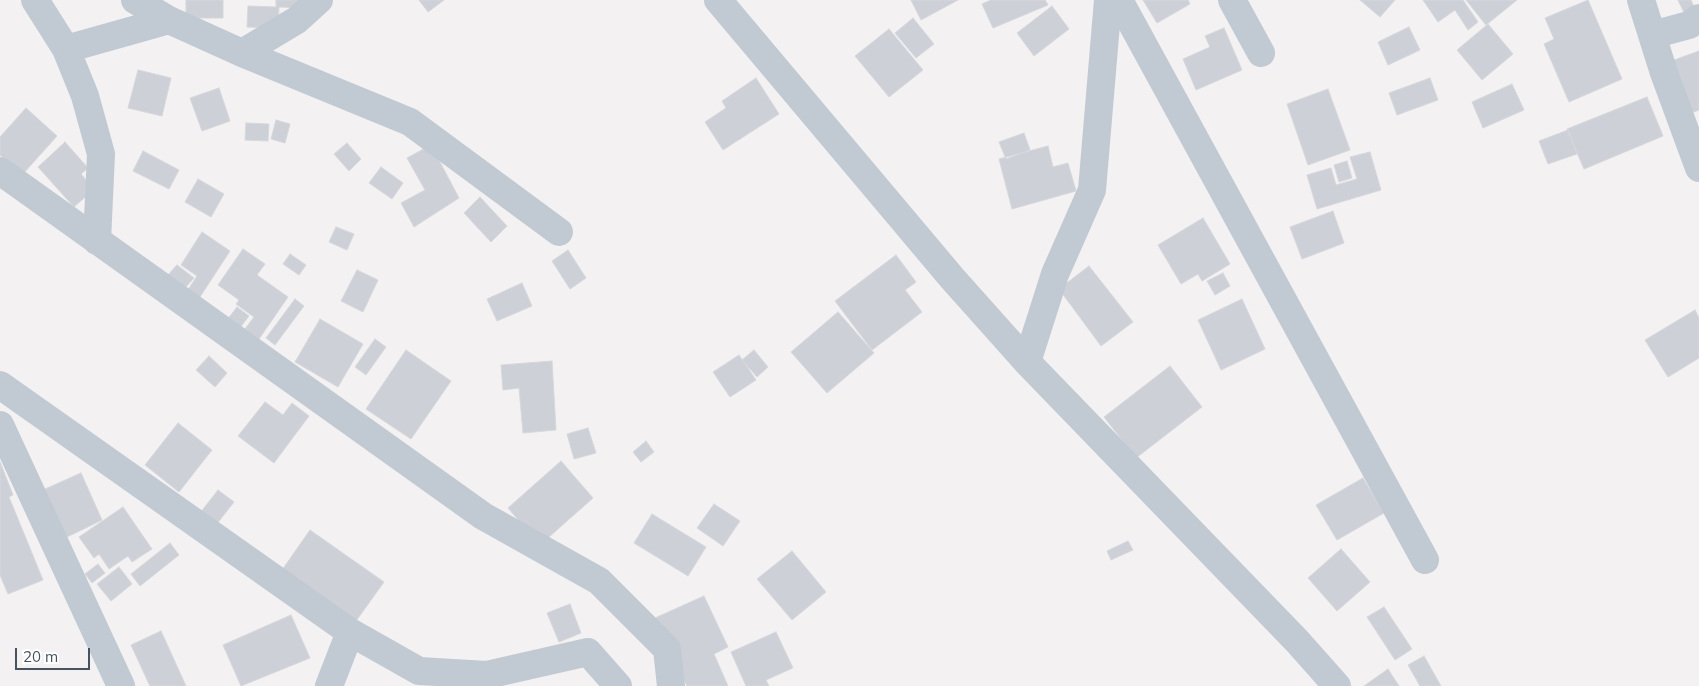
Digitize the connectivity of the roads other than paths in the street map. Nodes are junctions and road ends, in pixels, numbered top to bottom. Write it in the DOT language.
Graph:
graph roads {
  1 [pos="35,0"];
  2 [pos="135,0"];
  3 [pos="319,0"];
  4 [pos="718,0"];
  5 [pos="1108,0"];
  6 [pos="1119,0"];
  7 [pos="1232,0"];
  8 [pos="1641,0"];
  9 [pos="170,10"];
  10 [pos="1696,23"];
  11 [pos="1652,35"];
  12 [pos="66,49"];
  13 [pos="242,53"];
  14 [pos="1261,53"];
  15 [pos="1699,168"];
  16 [pos="0,171"];
  17 [pos="559,232"];
  18 [pos="97,241"];
  19 [pos="1027,362"];
  20 [pos="0,385"];
  21 [pos="0,425"];
  22 [pos="1425,560"];
  23 [pos="350,632"];
  24 [pos="121,686"];
  25 [pos="329,686"];
  26 [pos="618,686"];
  27 [pos="671,686"];
  28 [pos="1337,686"];
  1 -- 12 [label="street"];
  2 -- 9 [label="street"];
  3 -- 13 [label="street"];
  4 -- 19 [label="street"];
  5 -- 19 [label="street"];
  6 -- 22 [label="street"];
  7 -- 14 [label="street"];
  8 -- 11 [label="street"];
  9 -- 12 [label="street"];
  9 -- 13 [label="street"];
  10 -- 11 [label="street"];
  11 -- 15 [label="street"];
  12 -- 18 [label="street"];
  13 -- 17 [label="street"];
  16 -- 18 [label="street"];
  18 -- 27 [label="street"];
  19 -- 28 [label="street"];
  20 -- 23 [label="street"];
  21 -- 24 [label="street"];
  23 -- 25 [label="street"];
  23 -- 26 [label="street"];
}
